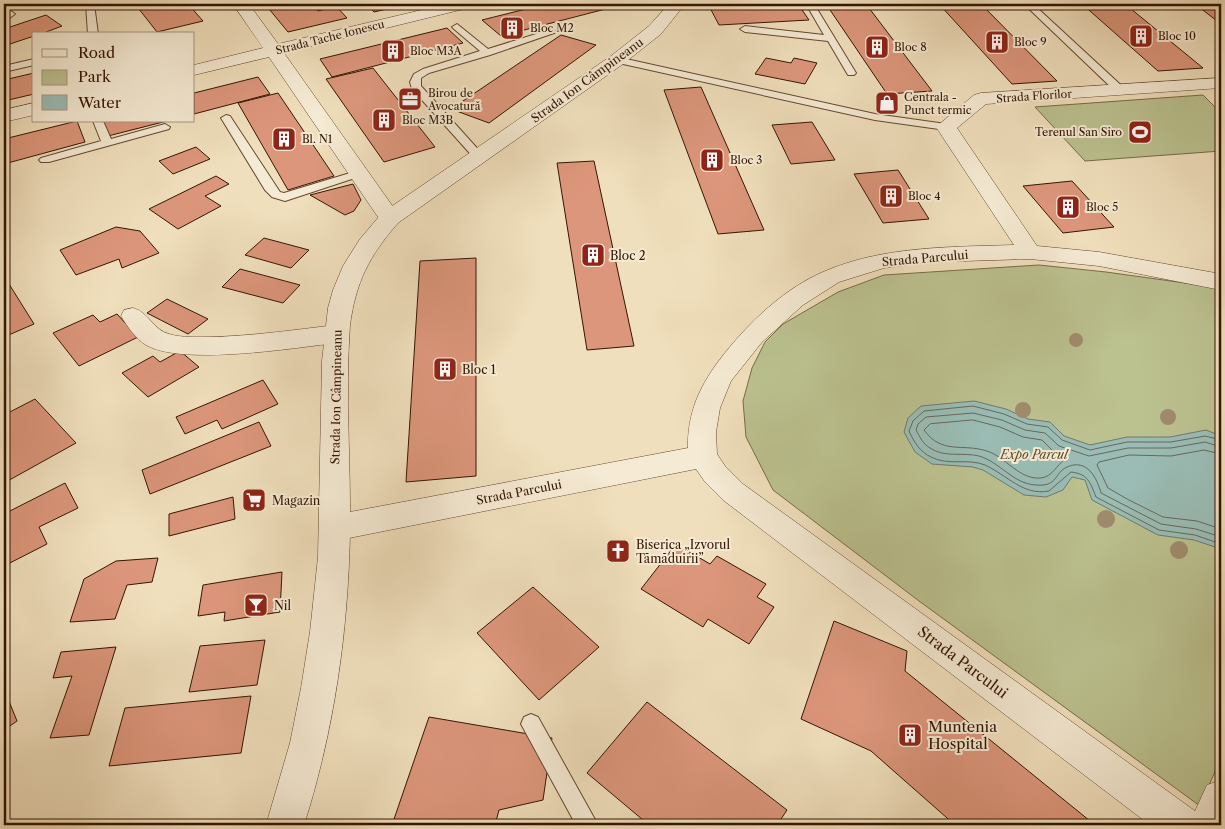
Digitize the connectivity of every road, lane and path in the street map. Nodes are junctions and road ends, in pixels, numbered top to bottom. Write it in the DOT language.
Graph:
graph roads {
  1 [pos="90,4"];
  2 [pos="241,4"];
  3 [pos="466,4"];
  4 [pos="676,4"];
  5 [pos="810,4"];
  6 [pos="1028,4"];
  7 [pos="4,9"];
  8 [pos="4,19"];
  9 [pos="457,27"];
  10 [pos="745,29"];
  11 [pos="93,32"];
  12 [pos="552,32"];
  13 [pos="831,39"];
  14 [pos="275,51"];
  15 [pos="487,53"];
  16 [pos="618,60"];
  17 [pos="32,62"];
  18 [pos="4,69"];
  19 [pos="195,70"];
  20 [pos="851,73"];
  21 [pos="1221,83"];
  22 [pos="1120,90"];
  23 [pos="32,109"];
  24 [pos="4,116"];
  25 [pos="226,118"];
  26 [pos="98,122"];
  27 [pos="946,127"];
  28 [pos="166,128"];
  29 [pos="108,143"];
  30 [pos="479,157"];
  31 [pos="45,160"];
  32 [pos="360,173"];
  33 [pos="390,218"];
  34 [pos="1030,252"];
  35 [pos="1221,282"];
  36 [pos="133,316"];
  37 [pos="336,334"];
  38 [pos="703,456"];
  39 [pos="334,528"];
  40 [pos="531,724"];
  41 [pos="1221,799"];
  42 [pos="285,825"];
  43 [pos="587,825"];
  44 [pos="1182,825"];
  45 [pos="1209,825"];
  1 -- 11 [label="lane"];
  2 -- 14 [label="street"];
  3 -- 14 [label="street, Strada Tache Ionescu"];
  4 -- 16 [label="street, Strada Ion Câmpineanu"];
  5 -- 13 [label="lane"];
  6 -- 22 [label="lane"];
  7 -- 8 [label="lane"];
  9 -- 15 [label="lane"];
  10 -- 13 [label="lane"];
  12 -- 15 [label="lane"];
  13 -- 20 [label="lane"];
  14 -- 19 [label="street, Strada Tache Ionescu"];
  14 -- 32 [label="street"];
  15 -- 30 [label="lane"];
  16 -- 27 [label="lane"];
  16 -- 30 [label="street, Strada Ion Câmpineanu"];
  17 -- 18 [label="lane"];
  21 -- 22 [label="street, Strada Florilor"];
  22 -- 27 [label="street, Strada Florilor"];
  23 -- 24 [label="street"];
  25 -- 32 [label="lane"];
  26 -- 29 [label="lane"];
  27 -- 34 [label="street"];
  28 -- 29 [label="lane"];
  29 -- 31 [label="lane"];
  30 -- 33 [label="street, Strada Ion Câmpineanu"];
  32 -- 33 [label="street"];
  33 -- 37 [label="street, Strada Ion Câmpineanu"];
  34 -- 35 [label="street, Strada Parcului"];
  34 -- 38 [label="street, Strada Parcului"];
  36 -- 37 [label="street"];
  37 -- 39 [label="street, Strada Ion Câmpineanu"];
  38 -- 39 [label="street, Strada Parcului"];
  38 -- 44 [label="street, Strada Parcului"];
  39 -- 42 [label="street, Strada Ion Câmpineanu"];
  40 -- 43 [label="lane"];
  41 -- 45 [label="street"];
}
